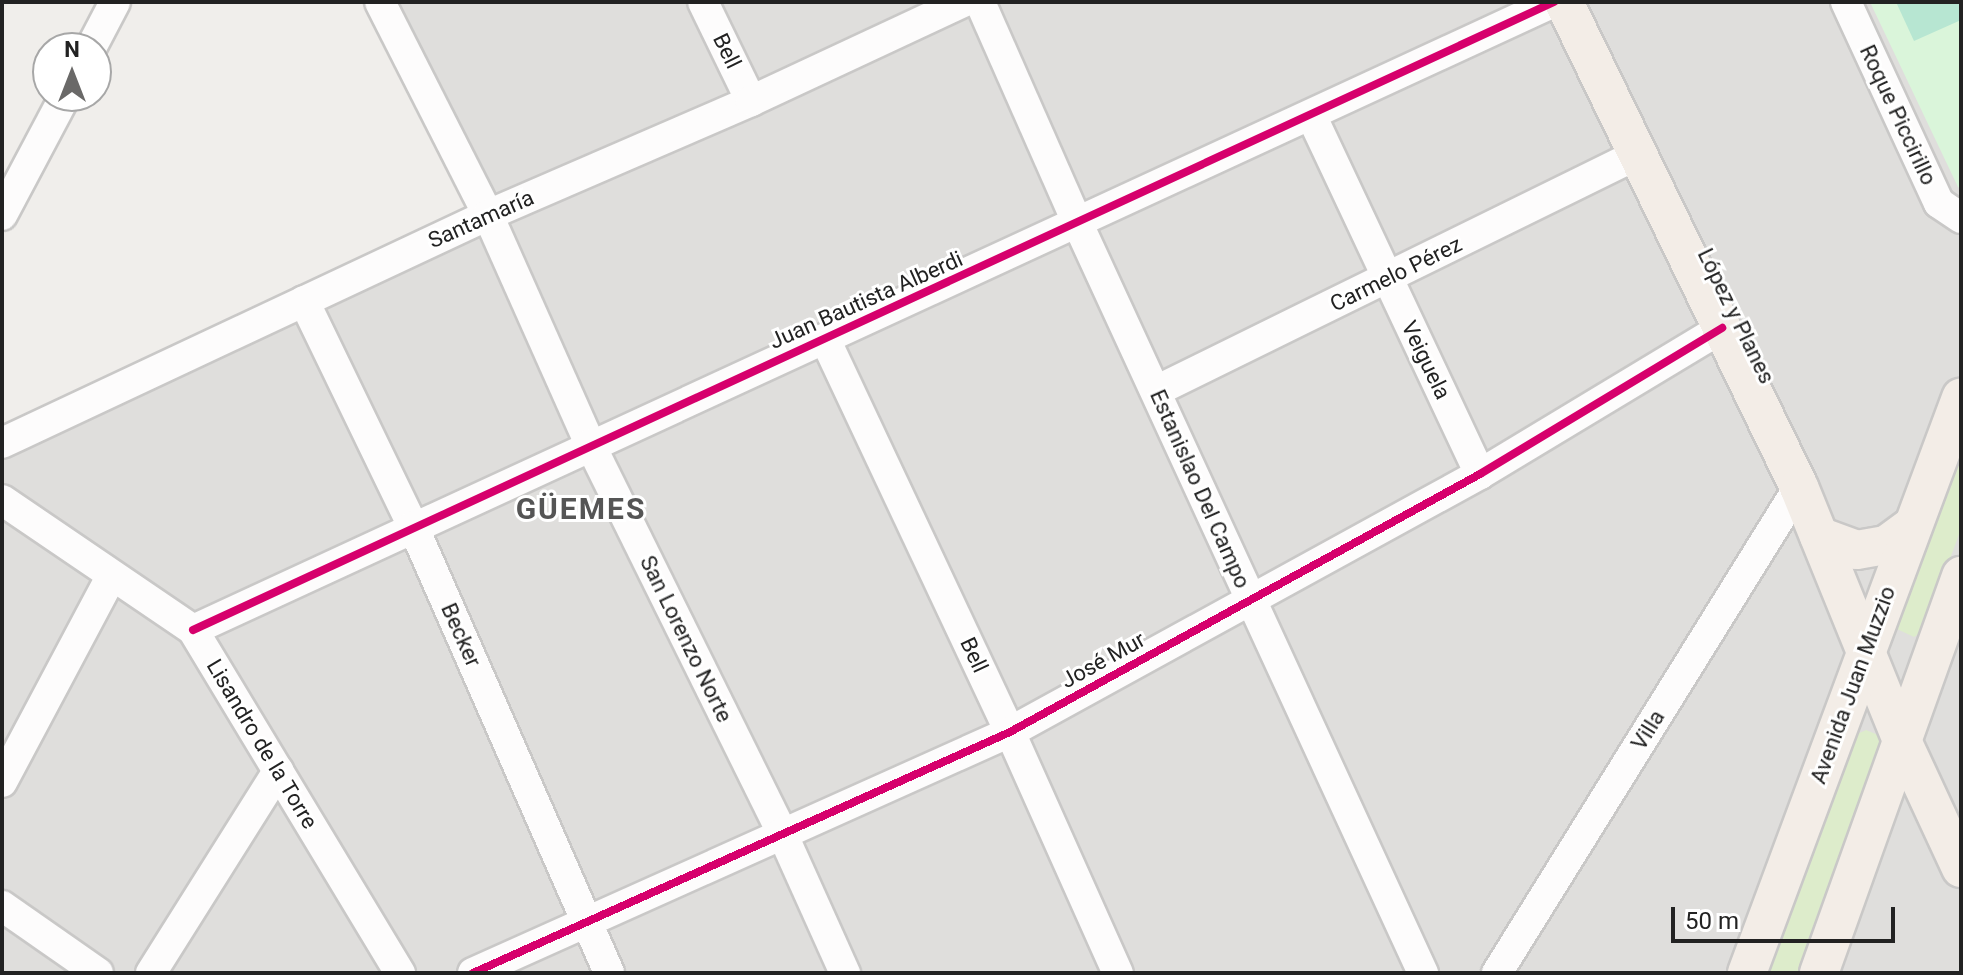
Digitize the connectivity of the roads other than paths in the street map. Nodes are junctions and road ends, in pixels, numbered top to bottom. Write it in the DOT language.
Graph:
graph roads {
  1 [pos="115,2"];
  2 [pos="380,2"];
  3 [pos="703,2"];
  4 [pos="963,2"];
  5 [pos="980,2"];
  6 [pos="1554,2"];
  7 [pos="1564,2"];
  8 [pos="1846,2"];
  9 [pos="99,32"];
  10 [pos="751,101"];
  11 [pos="57,112"];
  12 [pos="1311,115"];
  13 [pos="1636,155"];
  14 [pos="2,215"];
  15 [pos="488,215"];
  16 [pos="1961,218"];
  17 [pos="1078,224"];
  18 [pos="1387,278"];
  19 [pos="304,301"];
  20 [pos="1722,328"];
  21 [pos="825,339"];
  22 [pos="1156,391"];
  23 [pos="1961,398"];
  24 [pos="2,443"];
  25 [pos="590,444"];
  26 [pos="1480,474"];
  27 [pos="1799,487"];
  28 [pos="2,500"];
  29 [pos="413,526"];
  30 [pos="1912,526"];
  31 [pos="1819,536"];
  32 [pos="112,575"];
  33 [pos="1961,576"];
  34 [pos="1250,600"];
  35 [pos="193,630"];
  36 [pos="1865,652"];
  37 [pos="1010,732"];
  38 [pos="1903,743"];
  39 [pos="278,771"];
  40 [pos="2,782"];
  41 [pos="782,833"];
  42 [pos="1961,868"];
  43 [pos="2,906"];
  44 [pos="586,921"];
  45 [pos="98,973"];
  46 [pos="151,973"];
  47 [pos="400,973"];
  48 [pos="473,973"];
  49 [pos="609,973"];
  50 [pos="845,973"];
  51 [pos="1118,973"];
  52 [pos="1423,973"];
  53 [pos="1497,973"];
  54 [pos="1747,973"];
  55 [pos="1819,973"];
  1 -- 9 [label="street"];
  2 -- 15 [label="street, San Lorenzo Norte"];
  3 -- 10 [label="street, Bell"];
  4 -- 10 [label="street, Santamaría"];
  5 -- 17 [label="street, Estanislao Del Campo"];
  6 -- 12 [label="street, Juan Bautista Alberdi"];
  7 -- 13 [label="main road, López y Planes"];
  8 -- 16 [label="street, Roque Piccirillo"];
  10 -- 15 [label="street, Santamaría"];
  11 -- 14 [label="street"];
  12 -- 17 [label="street, Juan Bautista Alberdi"];
  12 -- 18 [label="street, Veiguela"];
  13 -- 18 [label="street, Carmelo Pérez"];
  13 -- 20 [label="main road, López y Planes"];
  15 -- 19 [label="street, Santamaría"];
  15 -- 25 [label="street, San Lorenzo Norte"];
  17 -- 21 [label="street, Juan Bautista Alberdi"];
  17 -- 22 [label="street, Estanislao Del Campo"];
  18 -- 22 [label="street, Carmelo Pérez"];
  18 -- 26 [label="street, Veiguela"];
  19 -- 24 [label="street, Santamaría"];
  19 -- 29 [label="street, Becker"];
  20 -- 26 [label="street, José Mur"];
  20 -- 27 [label="main road, López y Planes"];
  21 -- 25 [label="street, Juan Bautista Alberdi"];
  21 -- 37 [label="street, Bell"];
  22 -- 34 [label="street, Estanislao Del Campo"];
  23 -- 30 [label="main road, Avenida Juan Muzzio"];
  25 -- 29 [label="street, Juan Bautista Alberdi"];
  25 -- 41 [label="street, San Lorenzo Norte"];
  26 -- 34 [label="street, José Mur"];
  27 -- 31 [label="main road, López y Planes"];
  27 -- 53 [label="street, Villa"];
  28 -- 32 [label="street, Lisandro de la Torre"];
  29 -- 35 [label="street, Juan Bautista Alberdi"];
  29 -- 44 [label="street, Becker"];
  30 -- 31 [label="main road"];
  30 -- 36 [label="main road, Avenida Juan Muzzio"];
  31 -- 36 [label="main road, López y Planes"];
  32 -- 35 [label="street, Lisandro de la Torre"];
  32 -- 40 [label="street"];
  33 -- 38 [label="main road"];
  34 -- 37 [label="street, José Mur"];
  34 -- 52 [label="street, Estanislao Del Campo"];
  35 -- 39 [label="street, Lisandro de la Torre"];
  36 -- 38 [label="main road, López y Planes"];
  36 -- 54 [label="main road, Avenida Juan Muzzio"];
  37 -- 41 [label="street, José Mur"];
  37 -- 51 [label="street, Bell"];
  38 -- 42 [label="main road, López y Planes"];
  38 -- 55 [label="main road"];
  39 -- 46 [label="street"];
  39 -- 47 [label="street, Lisandro de la Torre"];
  41 -- 44 [label="street, José Mur"];
  41 -- 50 [label="street, San Lorenzo Norte"];
  43 -- 45 [label="street"];
  44 -- 48 [label="street, José Mur"];
  44 -- 49 [label="street, Becker"];
}
